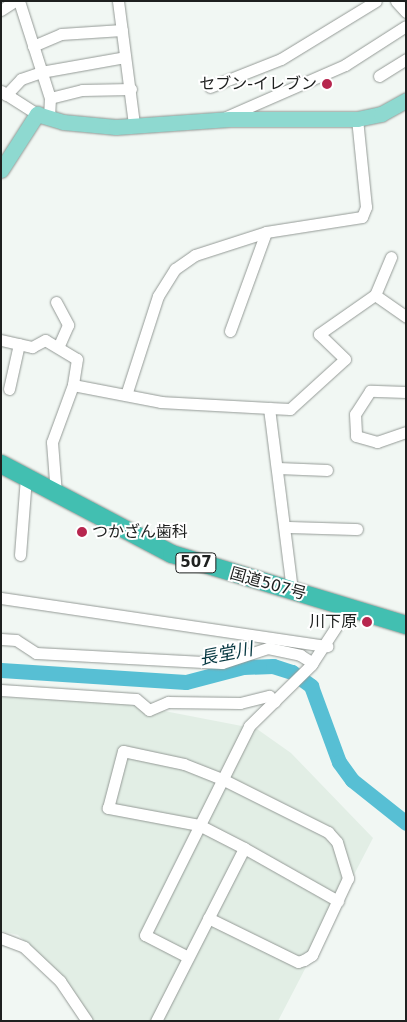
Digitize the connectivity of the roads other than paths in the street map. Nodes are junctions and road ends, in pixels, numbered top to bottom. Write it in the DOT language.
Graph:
graph roads {
  1 [pos="15,1"];
  2 [pos="19,1"];
  3 [pos="118,1"];
  4 [pos="376,1"];
  5 [pos="396,1"];
  6 [pos="1,10"];
  7 [pos="406,12"];
  8 [pos="406,26"];
  9 [pos="122,30"];
  10 [pos="33,46"];
  11 [pos="126,57"];
  12 [pos="406,60"];
  13 [pos="41,72"];
  14 [pos="379,76"];
  15 [pos="210,87"];
  16 [pos="130,88"];
  17 [pos="4,93"];
  18 [pos="50,98"];
  19 [pos="406,100"];
  20 [pos="43,116"];
  21 [pos="357,119"];
  22 [pos="218,120"];
  23 [pos="134,124"];
  24 [pos="1,170"];
  25 [pos="266,232"];
  26 [pos="391,257"];
  27 [pos="375,295"];
  28 [pos="56,302"];
  29 [pos="406,317"];
  30 [pos="230,331"];
  31 [pos="1,340"];
  32 [pos="19,344"];
  33 [pos="58,347"];
  34 [pos="73,385"];
  35 [pos="9,388"];
  36 [pos="406,392"];
  37 [pos="126,395"];
  38 [pos="269,408"];
  39 [pos="406,432"];
  40 [pos="1,464"];
  41 [pos="278,468"];
  42 [pos="327,470"];
  43 [pos="26,478"];
  44 [pos="56,494"];
  45 [pos="286,527"];
  46 [pos="357,529"];
  47 [pos="20,555"];
  48 [pos="292,590"];
  49 [pos="1,598"];
  50 [pos="349,607"];
  51 [pos="406,625"];
  52 [pos="1,638"];
  53 [pos="327,646"];
  54 [pos="312,664"];
  55 [pos="1,690"];
  56 [pos="276,700"];
  57 [pos="222,779"];
  58 [pos="199,825"];
  59 [pos="244,848"];
  60 [pos="338,901"];
  61 [pos="208,918"];
  62 [pos="1,938"];
  63 [pos="188,957"];
  64 [pos="87,1021"];
  65 [pos="156,1021"];
  1 -- 6 [label="street"];
  2 -- 10 [label="street"];
  3 -- 9 [label="street"];
  4 -- 15 [label="street"];
  5 -- 7 [label="street"];
  8 -- 22 [label="street"];
  9 -- 10 [label="street"];
  9 -- 11 [label="street"];
  10 -- 13 [label="street"];
  11 -- 13 [label="street"];
  11 -- 16 [label="street"];
  12 -- 14 [label="street"];
  13 -- 17 [label="street"];
  13 -- 18 [label="street"];
  16 -- 18 [label="street"];
  16 -- 23 [label="street"];
  17 -- 20 [label="street"];
  18 -- 20 [label="street"];
  19 -- 21 [label="main road"];
  20 -- 23 [label="main road"];
  20 -- 24 [label="main road"];
  21 -- 22 [label="main road"];
  21 -- 25 [label="street"];
  22 -- 23 [label="main road"];
  25 -- 30 [label="street"];
  25 -- 37 [label="street"];
  26 -- 27 [label="street"];
  27 -- 29 [label="street"];
  27 -- 38 [label="street"];
  28 -- 33 [label="street"];
  31 -- 32 [label="street"];
  32 -- 33 [label="street"];
  32 -- 35 [label="street"];
  33 -- 34 [label="street"];
  34 -- 37 [label="street"];
  34 -- 44 [label="street"];
  36 -- 39 [label="street"];
  37 -- 38 [label="street"];
  38 -- 41 [label="street"];
  40 -- 43 [label="highway, 国道507号 / 507"];
  41 -- 42 [label="street"];
  41 -- 45 [label="street"];
  43 -- 44 [label="highway, 国道507号 / 507"];
  43 -- 47 [label="street"];
  44 -- 48 [label="highway, 国道507号 / 507"];
  45 -- 46 [label="street"];
  45 -- 48 [label="street"];
  48 -- 50 [label="highway, 国道507号 / 507"];
  49 -- 53 [label="street"];
  50 -- 51 [label="highway, 国道507号 / 507"];
  50 -- 53 [label="street"];
  52 -- 54 [label="street"];
  53 -- 54 [label="street"];
  54 -- 56 [label="street"];
  55 -- 56 [label="street"];
  56 -- 57 [label="street"];
  57 -- 58 [label="street"];
  57 -- 58 [label="street"];
  57 -- 60 [label="street"];
  58 -- 59 [label="street"];
  58 -- 63 [label="street"];
  59 -- 60 [label="street"];
  59 -- 61 [label="street"];
  60 -- 61 [label="street"];
  61 -- 63 [label="street"];
  62 -- 64 [label="street"];
  63 -- 65 [label="street"];
}
